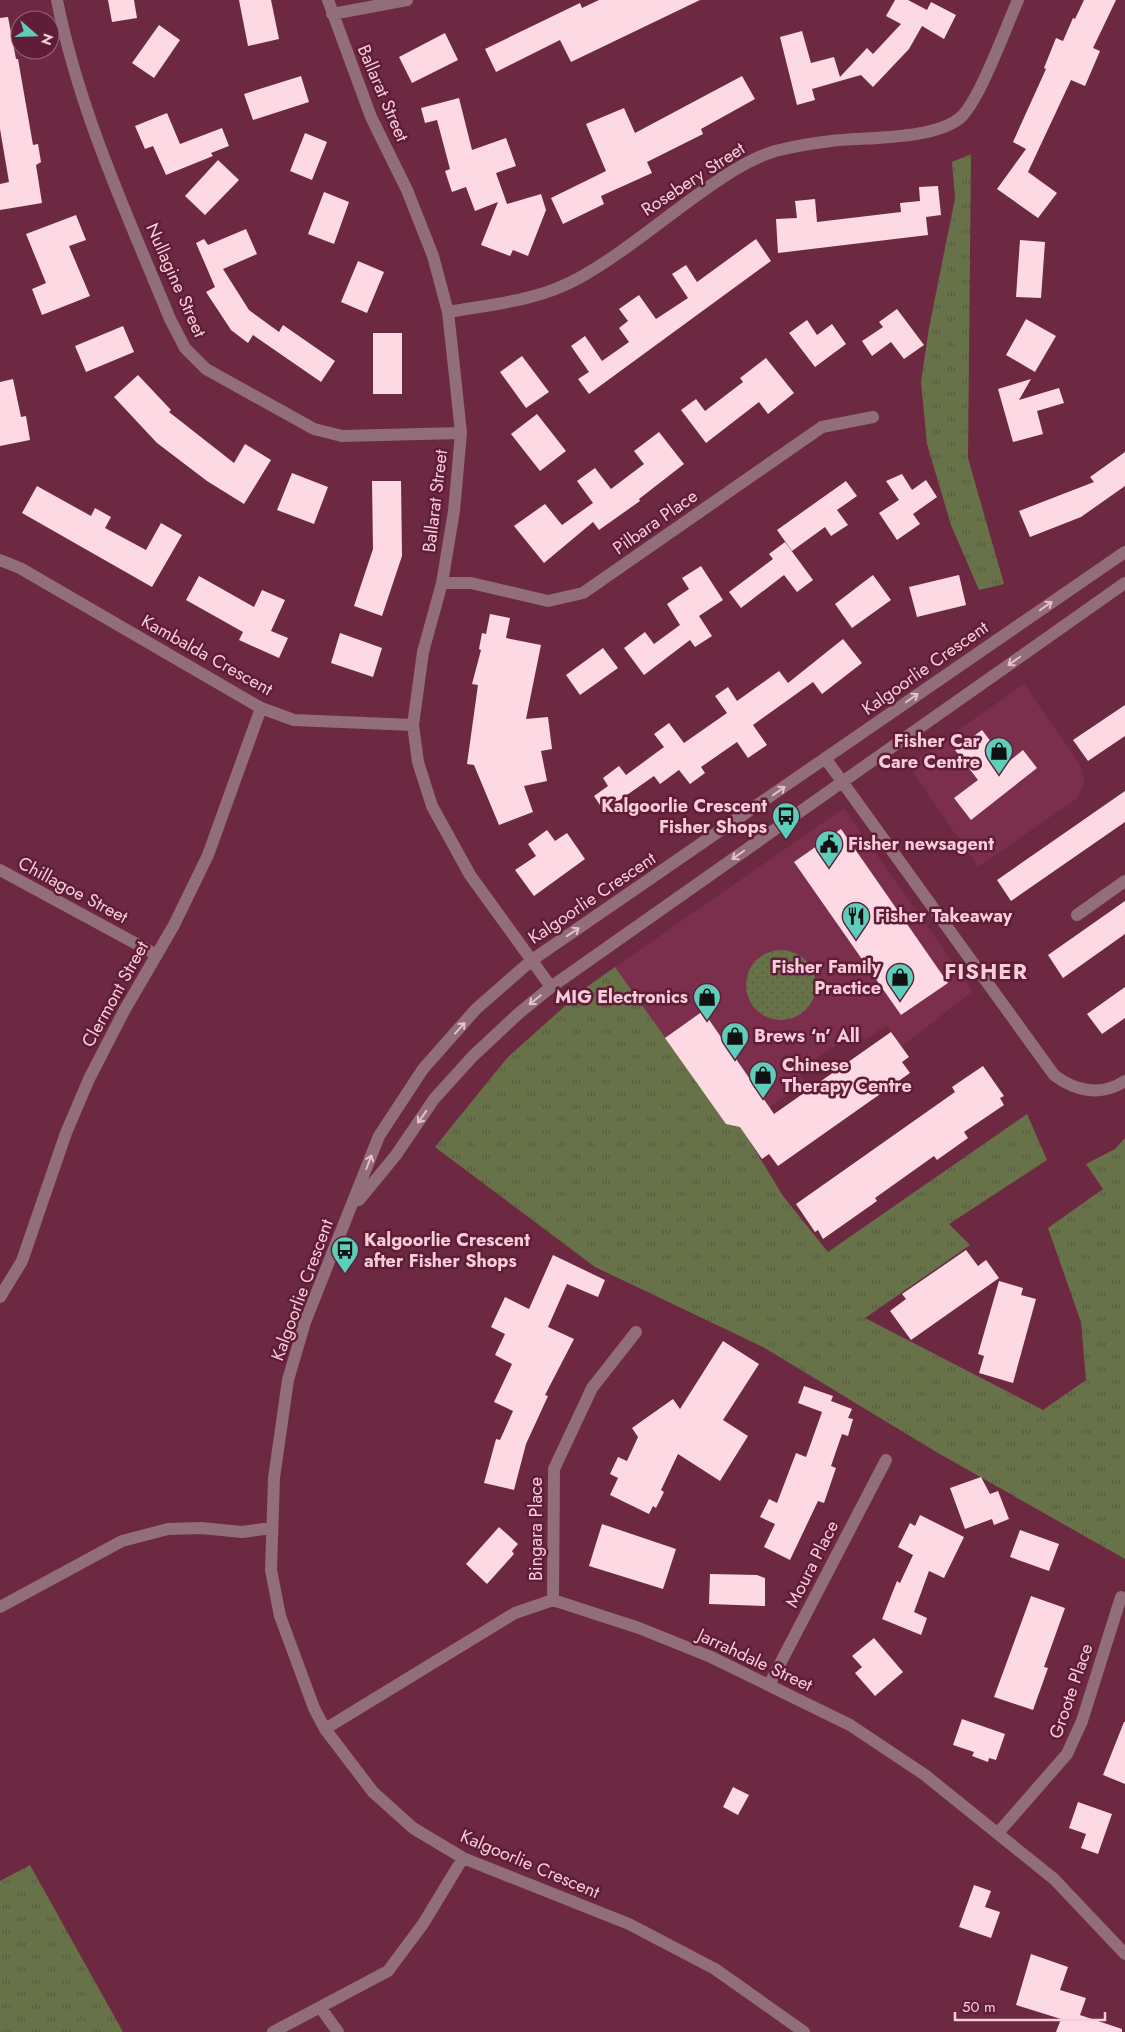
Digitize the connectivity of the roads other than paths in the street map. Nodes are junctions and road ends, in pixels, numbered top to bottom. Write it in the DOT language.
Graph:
graph roads {
  1 [pos="57,0"];
  2 [pos="328,0"];
  3 [pos="407,0"];
  4 [pos="1018,0"];
  5 [pos="332,14"];
  6 [pos="448,312"];
  7 [pos="872,417"];
  8 [pos="461,433"];
  9 [pos="1125,553"];
  10 [pos="0,560"];
  11 [pos="442,583"];
  12 [pos="1125,583"];
  13 [pos="261,708"];
  14 [pos="412,725"];
  15 [pos="825,758"];
  16 [pos="842,782"];
  17 [pos="0,870"];
  18 [pos="1125,881"];
  19 [pos="1077,915"];
  20 [pos="157,955"];
  21 [pos="532,960"];
  22 [pos="551,987"];
  23 [pos="1125,1081"];
  24 [pos="352,1207"];
  25 [pos="0,1297"];
  26 [pos="636,1332"];
  27 [pos="886,1460"];
  28 [pos="271,1528"];
  29 [pos="1121,1597"];
  30 [pos="553,1600"];
  31 [pos="0,1607"];
  32 [pos="769,1685"];
  33 [pos="325,1729"];
  34 [pos="998,1833"];
  35 [pos="464,1858"];
  36 [pos="1125,1954"];
  37 [pos="320,2007"];
  38 [pos="273,2032"];
  39 [pos="338,2032"];
  40 [pos="804,2032"];
  1 -- 8 [label="street, Nullagine Street"];
  2 -- 5 [label="street, Ballarat Street"];
  3 -- 5 [label="street"];
  4 -- 6 [label="street, Rosebery Street"];
  5 -- 6 [label="street, Ballarat Street"];
  6 -- 8 [label="street, Ballarat Street"];
  7 -- 11 [label="street, Pilbara Place"];
  8 -- 11 [label="street, Ballarat Street"];
  15 -- 9 [label="street, Kalgoorlie Crescent, one-way"];
  10 -- 13 [label="street, Kambalda Crescent"];
  11 -- 14 [label="street, Ballarat Street"];
  12 -- 16 [label="street, Kalgoorlie Crescent, one-way"];
  13 -- 14 [label="street, Kambalda Crescent"];
  13 -- 20 [label="street, Clermont Street"];
  14 -- 21 [label="street, Ballarat Street"];
  15 -- 16 [label="street"];
  21 -- 15 [label="street, Kalgoorlie Crescent, one-way"];
  16 -- 22 [label="street, Kalgoorlie Crescent, one-way"];
  16 -- 23 [label="street"];
  17 -- 20 [label="street, Chillagoe Street"];
  18 -- 19 [label="street"];
  20 -- 25 [label="street, Clermont Street"];
  21 -- 22 [label="street, Ballarat Street"];
  24 -- 21 [label="street, Kalgoorlie Crescent, one-way"];
  22 -- 24 [label="street, Kalgoorlie Crescent, one-way"];
  24 -- 28 [label="street, Kalgoorlie Crescent"];
  26 -- 30 [label="street, Bingara Place"];
  27 -- 32 [label="street, Moura Place"];
  28 -- 31 [label="street"];
  28 -- 33 [label="street, Kalgoorlie Crescent"];
  29 -- 34 [label="street, Groote Place"];
  30 -- 32 [label="street, Jarrahdale Street"];
  30 -- 33 [label="street"];
  32 -- 34 [label="street, Jarrahdale Street"];
  33 -- 35 [label="street, Kalgoorlie Crescent"];
  34 -- 36 [label="street, Jarrahdale Street"];
  35 -- 37 [label="street"];
  35 -- 40 [label="street, Kalgoorlie Crescent"];
  37 -- 38 [label="street"];
  37 -- 39 [label="street"];
}
